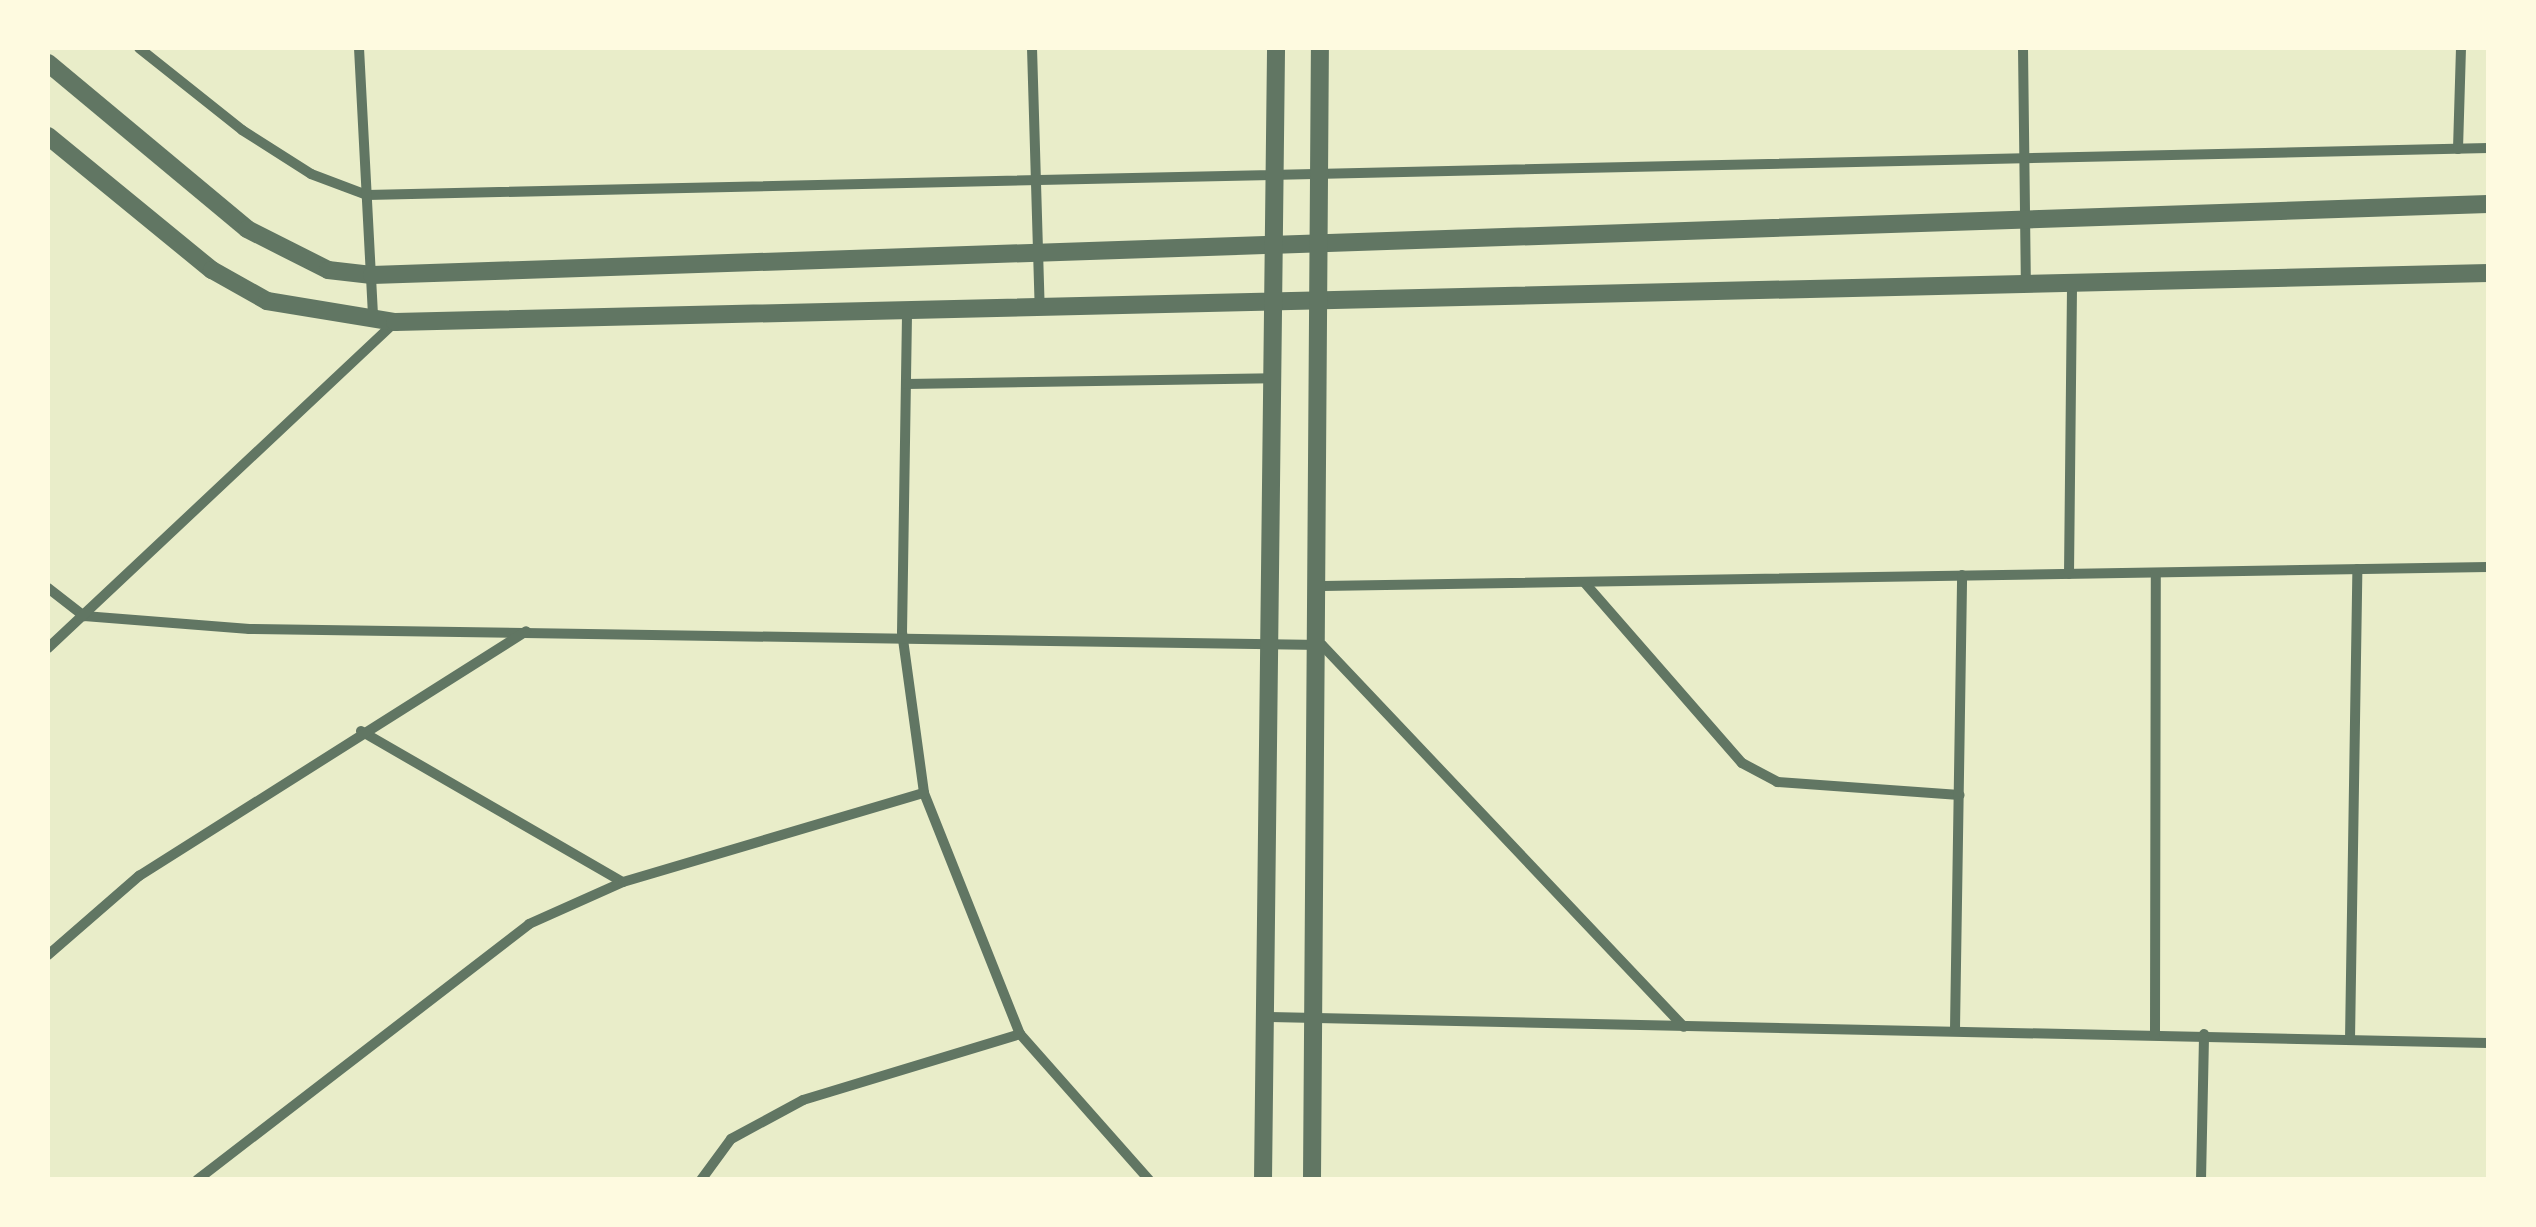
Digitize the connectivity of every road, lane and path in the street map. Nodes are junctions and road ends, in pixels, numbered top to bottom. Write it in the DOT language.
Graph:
graph roads {
  1 [pos="139,48"];
  2 [pos="360,48"];
  3 [pos="1032,48"];
  4 [pos="1276,48"];
  5 [pos="1320,48"];
  6 [pos="2023,48"];
  7 [pos="2461,48"];
  8 [pos="48,63"];
  9 [pos="48,136"];
  10 [pos="2488,148"];
  11 [pos="2458,149"];
  12 [pos="2022,161"];
  13 [pos="1276,181"];
  14 [pos="1320,181"];
  15 [pos="1039,184"];
  16 [pos="367,195"];
  17 [pos="2488,204"];
  18 [pos="2020,215"];
  19 [pos="1322,242"];
  20 [pos="1277,245"];
  21 [pos="1040,258"];
  22 [pos="2488,273"];
  23 [pos="372,275"];
  24 [pos="2072,284"];
  25 [pos="2026,285"];
  26 [pos="1318,300"];
  27 [pos="1277,301"];
  28 [pos="1040,310"];
  29 [pos="907,315"];
  30 [pos="373,320"];
  31 [pos="394,322"];
  32 [pos="1276,378"];
  33 [pos="906,384"];
  34 [pos="2488,567"];
  35 [pos="2356,569"];
  36 [pos="2156,573"];
  37 [pos="2069,574"];
  38 [pos="1962,575"];
  39 [pos="1584,582"];
  40 [pos="1323,586"];
  41 [pos="48,588"];
  42 [pos="84,616"];
  43 [pos="526,631"];
  44 [pos="902,632"];
  45 [pos="1272,644"];
  46 [pos="1322,645"];
  47 [pos="48,648"];
  48 [pos="361,730"];
  49 [pos="924,793"];
  50 [pos="1960,795"];
  51 [pos="623,882"];
  52 [pos="48,956"];
  53 [pos="1266,1016"];
  54 [pos="1315,1020"];
  55 [pos="1684,1027"];
  56 [pos="1955,1029"];
  57 [pos="1020,1034"];
  58 [pos="2204,1034"];
  59 [pos="2154,1035"];
  60 [pos="2350,1040"];
  61 [pos="2488,1044"];
  62 [pos="197,1180"];
  63 [pos="702,1180"];
  64 [pos="1149,1180"];
  65 [pos="1262,1180"];
  66 [pos="1312,1180"];
  67 [pos="2201,1180"];
  1 -- 16 [label="street"];
  2 -- 16 [label="street"];
  3 -- 15 [label="street"];
  4 -- 13 [label="street"];
  5 -- 14 [label="street"];
  6 -- 12 [label="street"];
  7 -- 11 [label="street"];
  8 -- 23 [label="street"];
  9 -- 30 [label="street"];
  10 -- 11 [label="street"];
  11 -- 12 [label="street"];
  12 -- 14 [label="street"];
  12 -- 18 [label="street"];
  13 -- 14 [label="street"];
  13 -- 15 [label="street"];
  13 -- 20 [label="street"];
  14 -- 19 [label="street"];
  15 -- 16 [label="street"];
  15 -- 21 [label="street"];
  16 -- 23 [label="street"];
  17 -- 18 [label="street"];
  18 -- 19 [label="street"];
  18 -- 25 [label="street"];
  19 -- 20 [label="street"];
  19 -- 26 [label="street"];
  20 -- 21 [label="street"];
  20 -- 27 [label="street"];
  21 -- 23 [label="street"];
  21 -- 28 [label="street"];
  22 -- 24 [label="street"];
  23 -- 30 [label="street"];
  24 -- 25 [label="street"];
  24 -- 37 [label="street"];
  25 -- 26 [label="street"];
  26 -- 27 [label="street"];
  26 -- 40 [label="street"];
  27 -- 28 [label="street"];
  27 -- 32 [label="street"];
  28 -- 29 [label="street"];
  29 -- 31 [label="street"];
  29 -- 33 [label="street"];
  30 -- 31 [label="street"];
  31 -- 42 [label="street"];
  32 -- 33 [label="street"];
  32 -- 45 [label="street"];
  33 -- 44 [label="street"];
  34 -- 35 [label="street"];
  35 -- 36 [label="street"];
  35 -- 60 [label="street"];
  36 -- 37 [label="street"];
  36 -- 59 [label="street"];
  37 -- 38 [label="street"];
  38 -- 39 [label="street"];
  38 -- 50 [label="street"];
  39 -- 40 [label="street"];
  39 -- 50 [label="street"];
  40 -- 46 [label="street"];
  41 -- 42 [label="street"];
  42 -- 43 [label="street"];
  42 -- 47 [label="street"];
  43 -- 44 [label="street"];
  43 -- 48 [label="street"];
  44 -- 45 [label="street"];
  44 -- 49 [label="street"];
  45 -- 46 [label="street"];
  45 -- 53 [label="street"];
  46 -- 54 [label="street"];
  46 -- 55 [label="street"];
  48 -- 51 [label="street"];
  48 -- 52 [label="street"];
  49 -- 51 [label="street"];
  49 -- 57 [label="street"];
  50 -- 56 [label="street"];
  51 -- 62 [label="street"];
  53 -- 54 [label="street"];
  53 -- 65 [label="street"];
  54 -- 55 [label="street"];
  54 -- 66 [label="street"];
  55 -- 56 [label="street"];
  56 -- 59 [label="street"];
  57 -- 63 [label="street"];
  57 -- 64 [label="street"];
  58 -- 59 [label="street"];
  58 -- 60 [label="street"];
  58 -- 67 [label="street"];
  60 -- 61 [label="street"];
}
